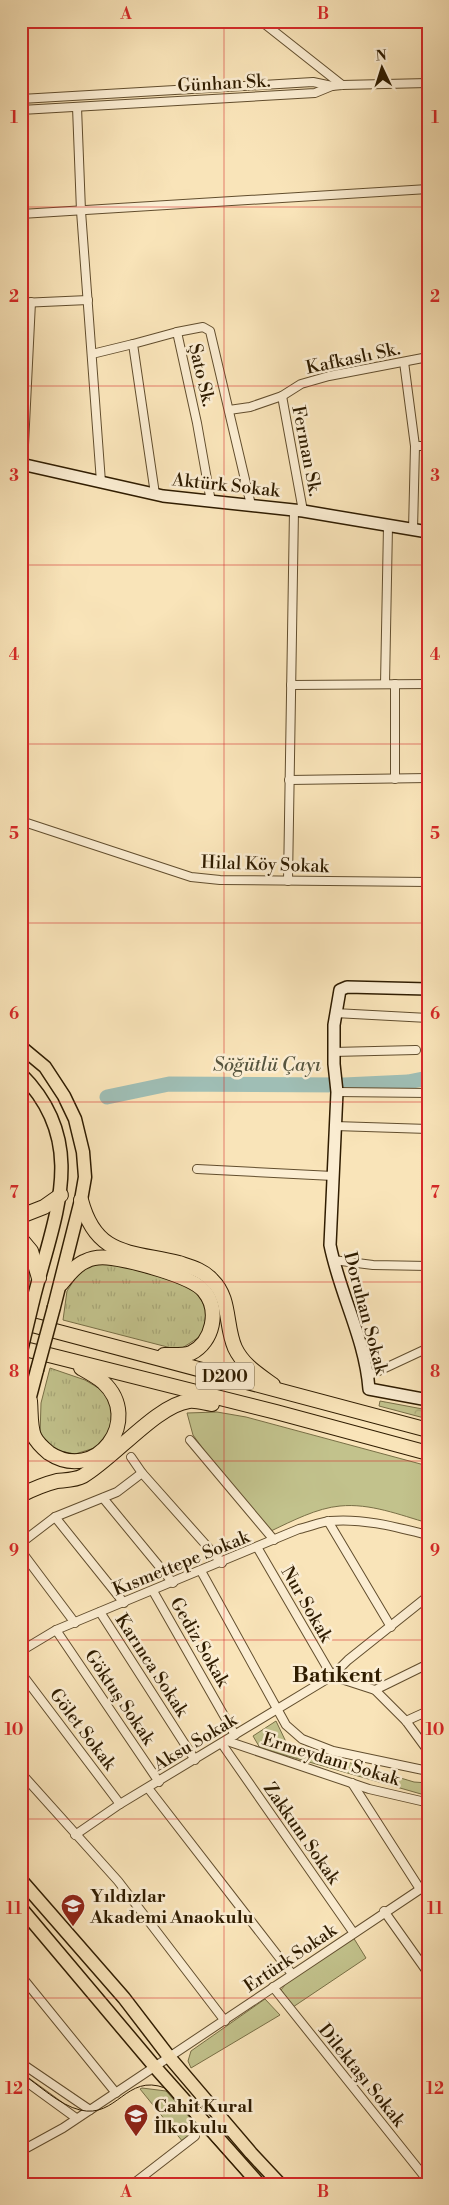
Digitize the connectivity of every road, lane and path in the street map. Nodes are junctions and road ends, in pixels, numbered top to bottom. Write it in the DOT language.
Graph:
graph roads {
  1 [pos="261,21"];
  2 [pos="428,83"];
  3 [pos="342,85"];
  4 [pos="332,86"];
  5 [pos="21,99"];
  6 [pos="77,107"];
  7 [pos="21,110"];
  8 [pos="428,189"];
  9 [pos="81,211"];
  10 [pos="21,214"];
  11 [pos="88,300"];
  12 [pos="31,302"];
  13 [pos="21,303"];
  14 [pos="177,332"];
  15 [pos="133,344"];
  16 [pos="92,354"];
  17 [pos="428,357"];
  18 [pos="404,362"];
  19 [pos="282,396"];
  20 [pos="229,410"];
  21 [pos="415,446"];
  22 [pos="428,446"];
  23 [pos="22,465"];
  24 [pos="101,482"];
  25 [pos="155,494"];
  26 [pos="211,502"];
  27 [pos="251,505"];
  28 [pos="299,511"];
  29 [pos="388,526"];
  30 [pos="413,530"];
  31 [pos="428,532"];
  32 [pos="385,684"];
  33 [pos="395,684"];
  34 [pos="428,684"];
  35 [pos="291,685"];
  36 [pos="396,778"];
  37 [pos="428,778"];
  38 [pos="290,780"];
  39 [pos="21,821"];
  40 [pos="288,881"];
  41 [pos="428,882"];
  42 [pos="428,989"];
  43 [pos="335,1013"];
  44 [pos="428,1018"];
  45 [pos="21,1047"];
  46 [pos="416,1050"];
  47 [pos="333,1052"];
  48 [pos="21,1074"];
  49 [pos="337,1092"];
  50 [pos="428,1093"];
  51 [pos="335,1126"];
  52 [pos="428,1129"];
  53 [pos="197,1169"];
  54 [pos="333,1176"];
  55 [pos="61,1195"];
  56 [pos="81,1200"];
  57 [pos="21,1216"];
  58 [pos="21,1239"];
  59 [pos="333,1260"];
  60 [pos="428,1266"];
  61 [pos="39,1278"];
  62 [pos="61,1284"];
  63 [pos="21,1322"];
  64 [pos="428,1348"];
  65 [pos="21,1350"];
  66 [pos="141,1353"];
  67 [pos="70,1361"];
  68 [pos="368,1376"];
  69 [pos="282,1391"];
  70 [pos="428,1400"];
  71 [pos="30,1401"];
  72 [pos="276,1412"];
  73 [pos="428,1430"];
  74 [pos="21,1431"];
  75 [pos="190,1440"];
  76 [pos="428,1453"];
  77 [pos="131,1457"];
  78 [pos="142,1473"];
  79 [pos="21,1494"];
  80 [pos="103,1498"];
  81 [pos="55,1517"];
  82 [pos="328,1521"];
  83 [pos="428,1535"];
  84 [pos="274,1540"];
  85 [pos="21,1543"];
  86 [pos="257,1548"];
  87 [pos="21,1551"];
  88 [pos="222,1563"];
  89 [pos="201,1571"];
  90 [pos="173,1583"];
  91 [pos="153,1591"];
  92 [pos="427,1598"];
  93 [pos="124,1602"];
  94 [pos="100,1612"];
  95 [pos="75,1623"];
  96 [pos="391,1627"];
  97 [pos="56,1630"];
  98 [pos="21,1651"];
  99 [pos="428,1664"];
  100 [pos="21,1673"];
  101 [pos="332,1676"];
  102 [pos="375,1690"];
  103 [pos="278,1710"];
  104 [pos="428,1711"];
  105 [pos="406,1721"];
  106 [pos="236,1735"];
  107 [pos="225,1745"];
  108 [pos="428,1751"];
  109 [pos="196,1760"];
  110 [pos="428,1771"];
  111 [pos="21,1773"];
  112 [pos="159,1782"];
  113 [pos="352,1783"];
  114 [pos="148,1788"];
  115 [pos="428,1801"];
  116 [pos="120,1804"];
  117 [pos="75,1835"];
  118 [pos="21,1880"];
  119 [pos="428,1884"];
  120 [pos="420,1889"];
  121 [pos="21,1908"];
  122 [pos="384,1911"];
  123 [pos="354,1932"];
  124 [pos="428,1973"];
  125 [pos="292,1974"];
  126 [pos="21,1976"];
  127 [pos="273,1987"];
  128 [pos="225,2021"];
  129 [pos="170,2058"];
  130 [pos="21,2063"];
  131 [pos="155,2067"];
  132 [pos="21,2078"];
  133 [pos="116,2093"];
  134 [pos="90,2110"];
  135 [pos="76,2118"];
  136 [pos="195,2136"];
  137 [pos="21,2152"];
  138 [pos="21,2175"];
  139 [pos="428,2181"];
  140 [pos="27,2184"];
  141 [pos="133,2184"];
  142 [pos="259,2184"];
  143 [pos="280,2184"];
  1 -- 3 [label="street"];
  2 -- 3 [label="street, Günhan Sk."];
  3 -- 4 [label="street, Günhan Sk."];
  4 -- 5 [label="street"];
  4 -- 6 [label="street, Günhan Sk."];
  6 -- 7 [label="street, Günhan Sk."];
  6 -- 9 [label="street"];
  8 -- 9 [label="street"];
  9 -- 10 [label="street"];
  9 -- 11 [label="street"];
  11 -- 12 [label="street"];
  11 -- 16 [label="street"];
  12 -- 13 [label="street"];
  12 -- 23 [label="street"];
  14 -- 15 [label="street, Şato Sk."];
  14 -- 20 [label="street"];
  14 -- 26 [label="street, Şato Sk."];
  15 -- 16 [label="street, Şato Sk."];
  15 -- 25 [label="street"];
  16 -- 24 [label="street"];
  17 -- 18 [label="street, Kafkaslı Sk."];
  18 -- 19 [label="street, Kafkaslı Sk."];
  18 -- 21 [label="street"];
  19 -- 20 [label="street, Kafkaslı Sk."];
  19 -- 28 [label="street, Ferman Sk."];
  20 -- 27 [label="street"];
  21 -- 22 [label="street"];
  21 -- 30 [label="street"];
  23 -- 24 [label="street, Aktürk Sokak"];
  24 -- 25 [label="street, Aktürk Sokak"];
  25 -- 26 [label="street, Aktürk Sokak"];
  26 -- 27 [label="street, Aktürk Sokak"];
  27 -- 28 [label="street, Aktürk Sokak"];
  28 -- 29 [label="street, Aktürk Sokak"];
  28 -- 35 [label="street, Ferman Sk."];
  29 -- 30 [label="street, Aktürk Sokak"];
  29 -- 32 [label="street"];
  30 -- 31 [label="street, Aktürk Sokak"];
  32 -- 33 [label="street"];
  32 -- 35 [label="street"];
  33 -- 34 [label="street"];
  33 -- 36 [label="street"];
  35 -- 38 [label="street, Ferman Sk."];
  36 -- 37 [label="street"];
  36 -- 38 [label="street"];
  38 -- 40 [label="street, Ferman Sk."];
  39 -- 40 [label="street, Hilal Köy Sokak"];
  40 -- 41 [label="street, Hilal Köy Sokak"];
  42 -- 43 [label="street, Doruhan Sokak"];
  43 -- 44 [label="street"];
  43 -- 47 [label="street, Doruhan Sokak"];
  45 -- 56 [label="main road"];
  46 -- 47 [label="street"];
  47 -- 49 [label="street, Doruhan Sokak"];
  48 -- 55 [label="main road"];
  49 -- 50 [label="street"];
  49 -- 51 [label="street, Doruhan Sokak"];
  51 -- 52 [label="street"];
  51 -- 54 [label="street, Doruhan Sokak"];
  53 -- 54 [label="street"];
  54 -- 59 [label="street, Doruhan Sokak"];
  55 -- 57 [label="highway"];
  55 -- 61 [label="main road"];
  56 -- 62 [label="main road"];
  56 -- 69 [label="highway"];
  58 -- 61 [label="highway"];
  59 -- 60 [label="street"];
  59 -- 68 [label="street, Doruhan Sokak"];
  61 -- 65 [label="main road, bridge"];
  62 -- 66 [label="highway"];
  62 -- 71 [label="main road, bridge"];
  63 -- 66 [label="highway, D200"];
  64 -- 68 [label="street"];
  65 -- 67 [label="highway, D200"];
  66 -- 69 [label="highway, D200"];
  67 -- 71 [label="highway"];
  67 -- 72 [label="highway, D200"];
  68 -- 70 [label="street, Doruhan Sokak"];
  69 -- 73 [label="highway, D200"];
  71 -- 74 [label="main road"];
  72 -- 76 [label="highway, D200"];
  72 -- 79 [label="highway"];
  75 -- 84 [label="street"];
  77 -- 78 [label="street"];
  78 -- 80 [label="street"];
  78 -- 88 [label="street"];
  80 -- 81 [label="street"];
  80 -- 90 [label="street"];
  81 -- 85 [label="street"];
  81 -- 93 [label="street"];
  82 -- 83 [label="street, Kısmettepe Sokak"];
  82 -- 84 [label="street, Kısmettepe Sokak"];
  82 -- 96 [label="street"];
  84 -- 86 [label="street, Kısmettepe Sokak"];
  86 -- 88 [label="street, Kısmettepe Sokak"];
  86 -- 101 [label="street, Nur Sokak"];
  87 -- 95 [label="street"];
  88 -- 89 [label="street, Kısmettepe Sokak"];
  89 -- 90 [label="street, Kısmettepe Sokak"];
  89 -- 103 [label="street"];
  90 -- 91 [label="street, Kısmettepe Sokak"];
  91 -- 93 [label="street, Kısmettepe Sokak"];
  91 -- 106 [label="street, Gediz Sokak"];
  92 -- 96 [label="street, Aksu Sokak"];
  93 -- 94 [label="street, Kısmettepe Sokak"];
  94 -- 95 [label="street, Kısmettepe Sokak"];
  94 -- 109 [label="street, Karınca Sokak"];
  95 -- 97 [label="street, Kısmettepe Sokak"];
  96 -- 101 [label="street, Aksu Sokak"];
  97 -- 98 [label="street, Kısmettepe Sokak"];
  97 -- 112 [label="street, Göktuş Sokak"];
  99 -- 102 [label="street"];
  100 -- 116 [label="street, Gölet Sokak"];
  101 -- 102 [label="street"];
  101 -- 103 [label="street, Aksu Sokak"];
  102 -- 105 [label="street"];
  103 -- 106 [label="street, Aksu Sokak"];
  103 -- 110 [label="street"];
  104 -- 105 [label="street"];
  105 -- 108 [label="street"];
  106 -- 107 [label="street, Aksu Sokak"];
  107 -- 109 [label="street, Aksu Sokak"];
  107 -- 113 [label="street, Ermeydanı Sokak"];
  107 -- 123 [label="street, Zakkum Sokak"];
  109 -- 112 [label="street, Aksu Sokak"];
  111 -- 117 [label="street"];
  112 -- 114 [label="street, Aksu Sokak"];
  113 -- 115 [label="street, Ermeydanı Sokak"];
  113 -- 120 [label="street"];
  114 -- 116 [label="street, Aksu Sokak"];
  114 -- 125 [label="street"];
  116 -- 117 [label="street, Aksu Sokak"];
  117 -- 128 [label="street"];
  118 -- 129 [label="main road"];
  119 -- 120 [label="street, Ertürk Sokak"];
  120 -- 122 [label="street, Ertürk Sokak"];
  121 -- 131 [label="main road"];
  122 -- 123 [label="street, Ertürk Sokak"];
  122 -- 124 [label="street"];
  123 -- 125 [label="street, Ertürk Sokak"];
  125 -- 127 [label="street, Ertürk Sokak"];
  126 -- 133 [label="street"];
  127 -- 128 [label="street, Ertürk Sokak"];
  127 -- 139 [label="street, Dilektaşı Sokak"];
  128 -- 129 [label="street, Ertürk Sokak"];
  129 -- 131 [label="street, Ertürk Sokak"];
  129 -- 143 [label="main road"];
  130 -- 134 [label="street"];
  131 -- 133 [label="street, Ertürk Sokak"];
  131 -- 142 [label="main road"];
  132 -- 135 [label="street"];
  133 -- 134 [label="street, Ertürk Sokak"];
  134 -- 135 [label="street, Ertürk Sokak"];
  135 -- 137 [label="street, Ertürk Sokak"];
  136 -- 141 [label="street"];
  138 -- 140 [label="street"];
}
